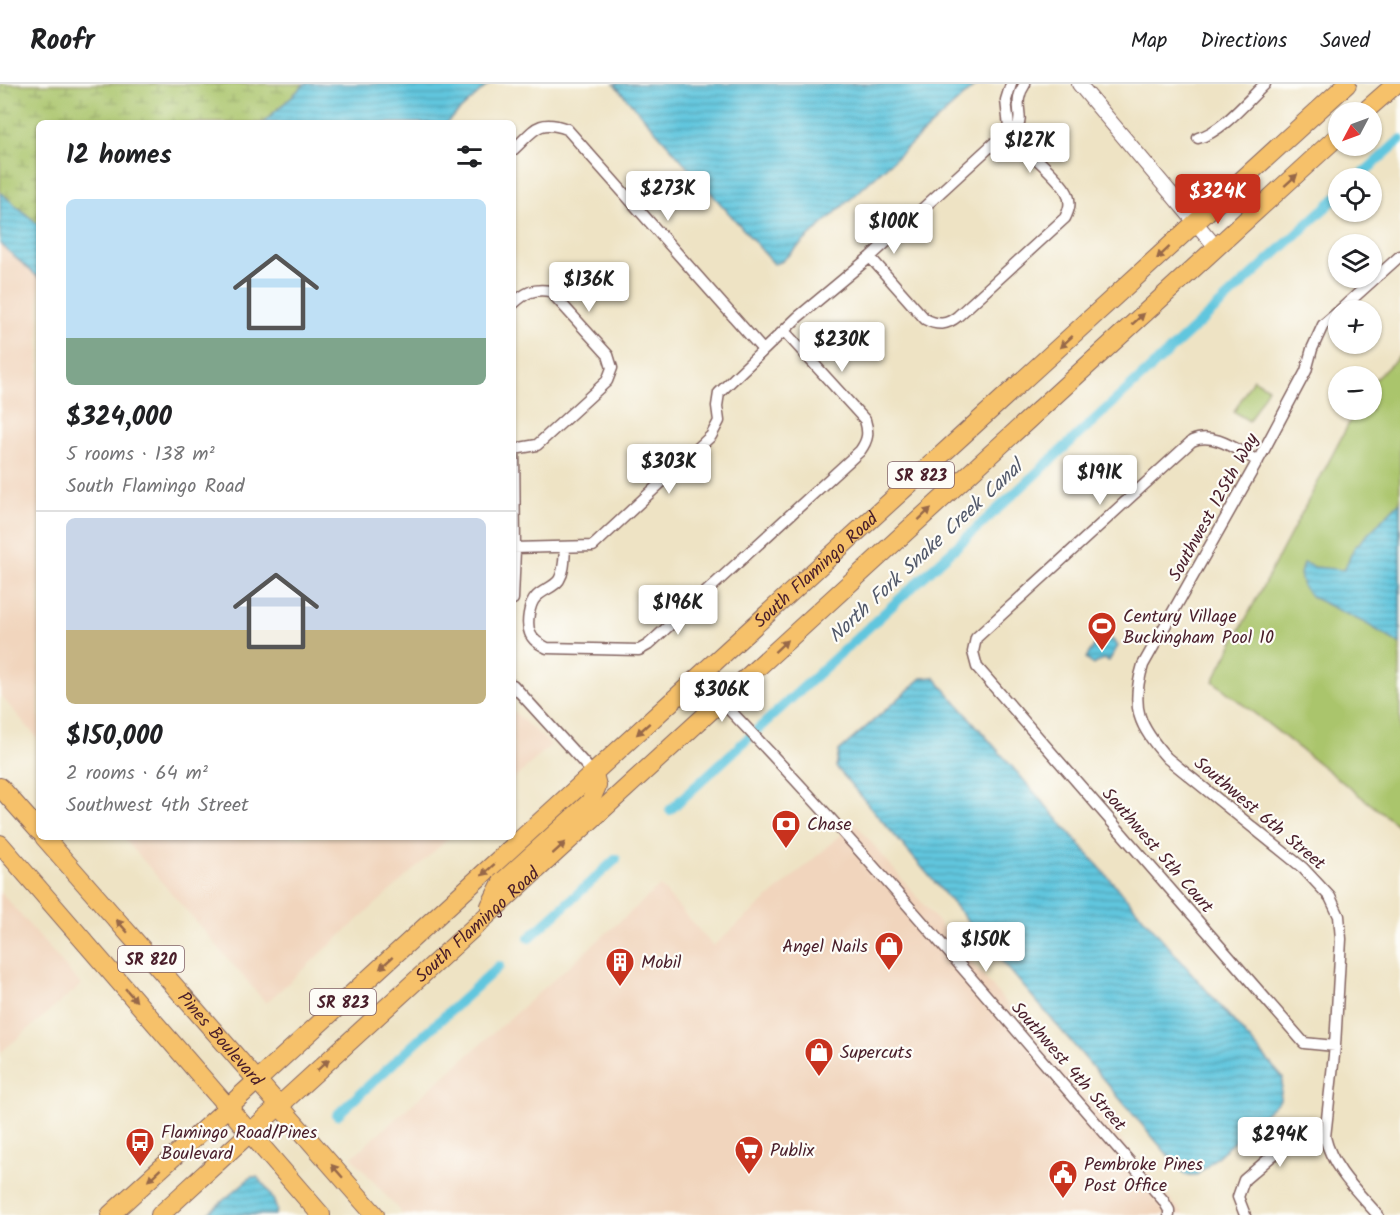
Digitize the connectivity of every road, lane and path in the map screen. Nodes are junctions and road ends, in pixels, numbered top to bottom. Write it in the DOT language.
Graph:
graph roads {
  1 [pos="1011,84"];
  2 [pos="1025,84"];
  3 [pos="1079,84"];
  4 [pos="1264,84"];
  5 [pos="1347,84"];
  6 [pos="1396,84"];
  7 [pos="1375,102"];
  8 [pos="1010,136"];
  9 [pos="1198,138"];
  10 [pos="1328,145"];
  11 [pos="516,147"];
  12 [pos="1195,224"];
  13 [pos="1216,247"];
  14 [pos="1400,256"];
  15 [pos="870,257"];
  16 [pos="1351,300"];
  17 [pos="516,302"];
  18 [pos="1328,321"];
  19 [pos="784,332"];
  20 [pos="763,350"];
  21 [pos="516,448"];
  22 [pos="1258,461"];
  23 [pos="516,548"];
  24 [pos="565,548"];
  25 [pos="516,688"];
  26 [pos="721,701"];
  27 [pos="1138,716"];
  28 [pos="594,774"];
  29 [pos="0,787"];
  30 [pos="36,828"];
  31 [pos="47,840"];
  32 [pos="0,844"];
  33 [pos="484,918"];
  34 [pos="1335,1046"];
  35 [pos="257,1080"];
  36 [pos="280,1106"];
  37 [pos="228,1107"];
  38 [pos="250,1133"];
  39 [pos="1325,1137"];
  40 [pos="110,1215"];
  41 [pos="160,1215"];
  42 [pos="321,1215"];
  43 [pos="375,1215"];
  44 [pos="1169,1215"];
  45 [pos="1245,1215"];
  46 [pos="1378,1215"];
  1 -- 8 [label="street"];
  2 -- 8 [label="street"];
  3 -- 12 [label="street"];
  4 -- 9 [label="street"];
  5 -- 12 [label="highway, South Flamingo Road / SR 823"];
  6 -- 7 [label="highway"];
  8 -- 15 [label="street"];
  8 -- 15 [label="street"];
  13 -- 10 [label="highway, South Flamingo Road / SR 823, one-way"];
  11 -- 20 [label="street"];
  12 -- 13 [label="street"];
  12 -- 28 [label="highway, South Flamingo Road / SR 823, one-way"];
  26 -- 13 [label="highway, South Flamingo Road / SR 823, one-way"];
  14 -- 16 [label="street, Southwest 125th Way"];
  15 -- 19 [label="street"];
  17 -- 21 [label="street"];
  18 -- 22 [label="street, Southwest 125th Way"];
  19 -- 20 [label="street"];
  19 -- 24 [label="street"];
  20 -- 24 [label="street"];
  22 -- 27 [label="street, Southwest 125th Way"];
  22 -- 34 [label="street, Southwest 5th Court"];
  23 -- 24 [label="street"];
  25 -- 28 [label="street"];
  33 -- 26 [label="highway, South Flamingo Road / SR 823, one-way"];
  26 -- 44 [label="street, Southwest 4th Street"];
  27 -- 34 [label="street, Southwest 6th Street"];
  28 -- 33 [label="highway"];
  28 -- 35 [label="highway, South Flamingo Road / SR 823, one-way"];
  29 -- 30 [label="highway"];
  35 -- 31 [label="highway, Pines Boulevard / SR 820, one-way"];
  32 -- 37 [label="highway, SR 820, one-way"];
  36 -- 33 [label="highway, South Flamingo Road / SR 823, one-way"];
  34 -- 39 [label="street, Southwest 6th Street"];
  35 -- 36 [label="highway, Pines Boulevard / SR 820"];
  35 -- 37 [label="highway, SR 823"];
  36 -- 38 [label="highway, SR 823"];
  43 -- 36 [label="highway, Pines Boulevard / SR 820, one-way"];
  37 -- 38 [label="highway, SR 820"];
  37 -- 40 [label="highway, SR 823, one-way"];
  38 -- 41 [label="highway, SR 823"];
  38 -- 42 [label="highway, SR 820"];
  39 -- 45 [label="street"];
  39 -- 46 [label="street, Southwest 6th Street"];
}
